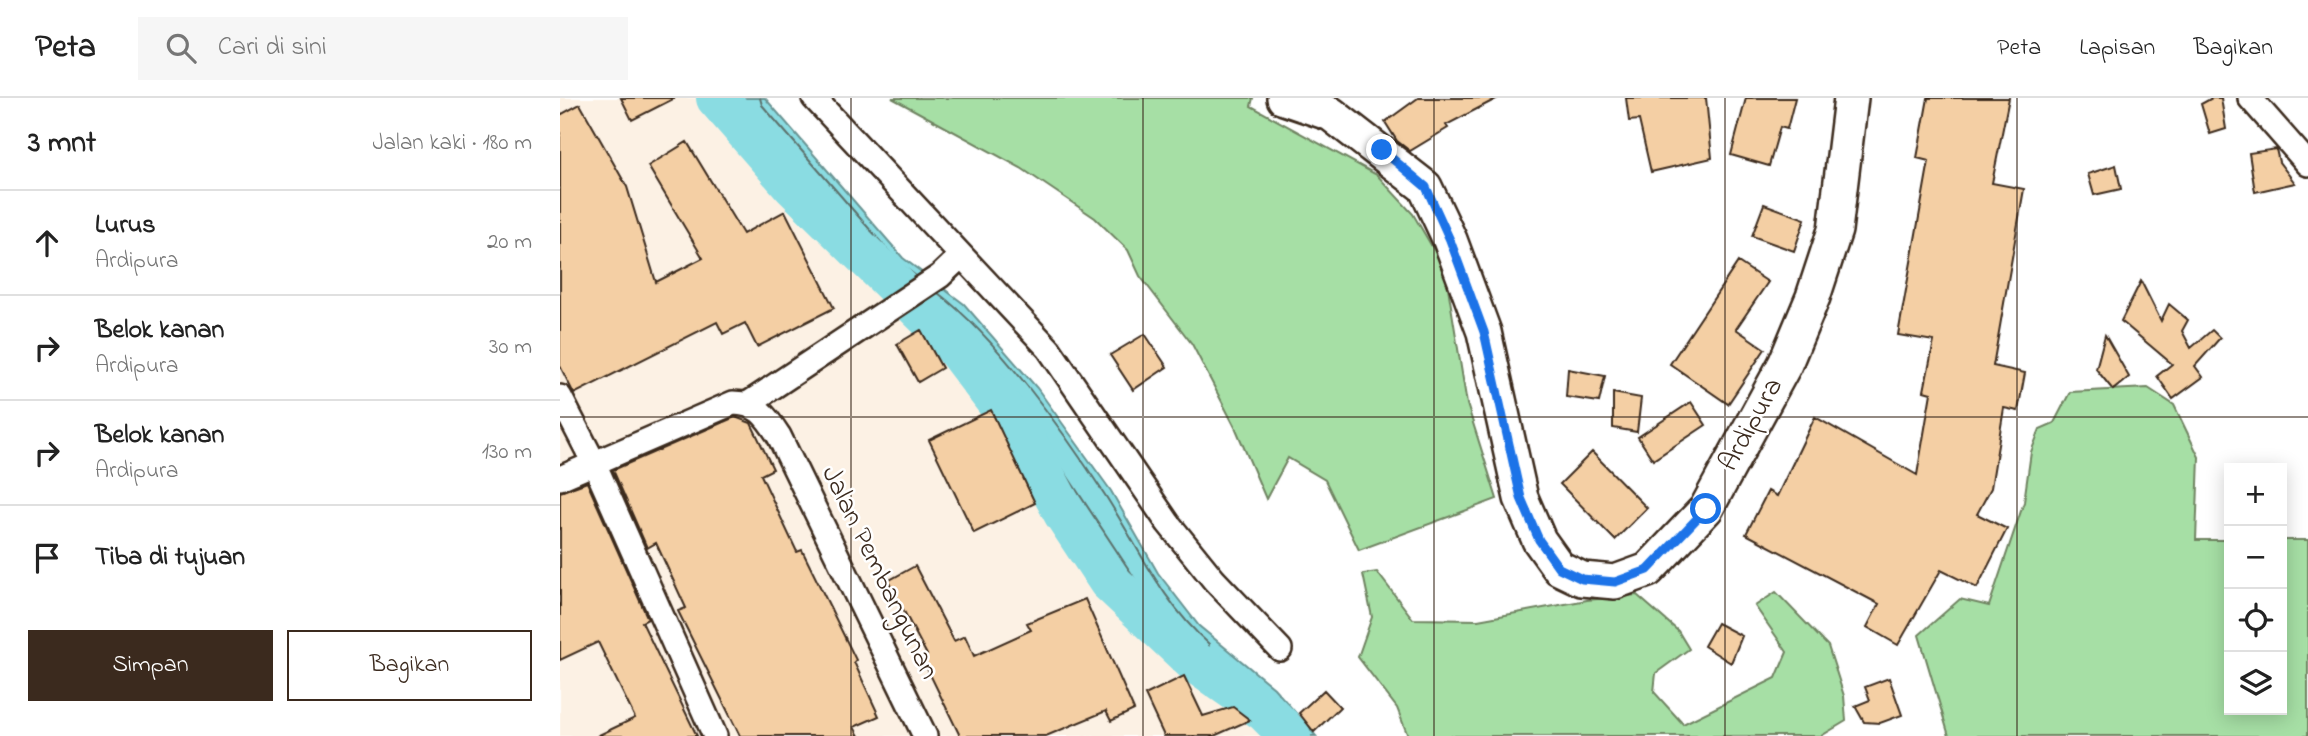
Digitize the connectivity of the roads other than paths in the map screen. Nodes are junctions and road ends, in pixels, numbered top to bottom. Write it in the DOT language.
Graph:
graph roads {
  1 [pos="814,98"];
  2 [pos="1284,98"];
  3 [pos="1851,98"];
  4 [pos="2250,98"];
  5 [pos="2308,164"];
  6 [pos="961,256"];
  7 [pos="560,397"];
  8 [pos="750,403"];
  9 [pos="594,463"];
  10 [pos="560,478"];
  11 [pos="1280,649"];
  12 [pos="715,736"];
  13 [pos="925,736"];
  1 -- 6 [label="street"];
  2 -- 3 [label="street, Ardipura"];
  4 -- 5 [label="street"];
  6 -- 8 [label="street"];
  6 -- 11 [label="street"];
  7 -- 9 [label="street"];
  8 -- 9 [label="street"];
  8 -- 13 [label="street, Jalan Pembangunan"];
  9 -- 10 [label="street"];
  9 -- 12 [label="street"];
}
